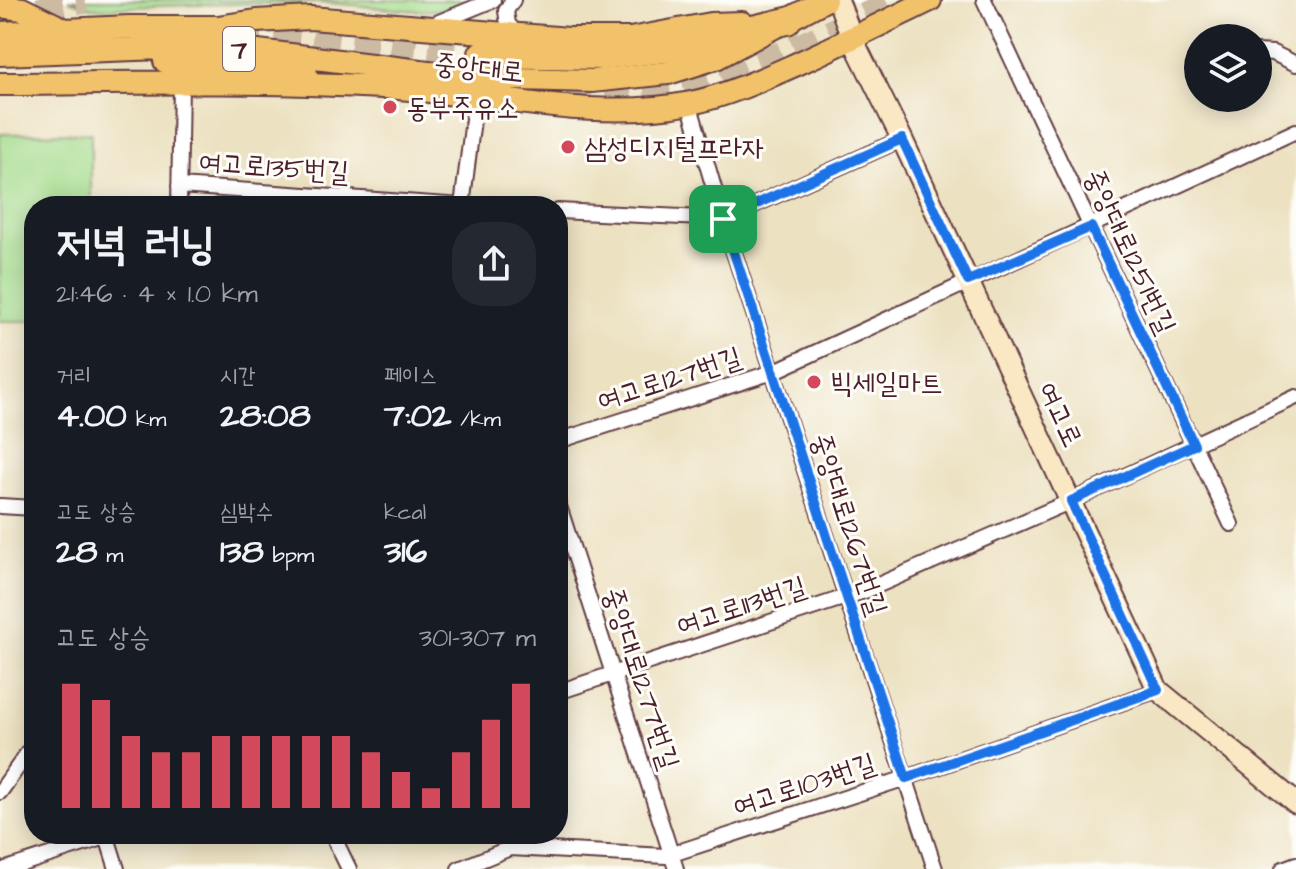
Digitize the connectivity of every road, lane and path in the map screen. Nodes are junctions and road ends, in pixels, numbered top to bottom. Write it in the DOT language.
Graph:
graph roads {
  1 [pos="493,0"];
  2 [pos="513,0"];
  3 [pos="825,0"];
  4 [pos="838,0"];
  5 [pos="884,0"];
  6 [pos="930,0"];
  7 [pos="984,0"];
  8 [pos="0,6"];
  9 [pos="909,10"];
  10 [pos="787,21"];
  11 [pos="422,28"];
  12 [pos="68,31"];
  13 [pos="0,33"];
  14 [pos="518,35"];
  15 [pos="852,38"];
  16 [pos="1272,53"];
  17 [pos="0,54"];
  18 [pos="482,54"];
  19 [pos="1296,64"];
  20 [pos="0,66"];
  21 [pos="181,82"];
  22 [pos="0,84"];
  23 [pos="384,87"];
  24 [pos="476,96"];
  25 [pos="689,103"];
  26 [pos="1296,131"];
  27 [pos="902,139"];
  28 [pos="179,186"];
  29 [pos="179,196"];
  30 [pos="282,196"];
  31 [pos="463,196"];
  32 [pos="568,211"];
  33 [pos="723,219"];
  34 [pos="1091,227"];
  35 [pos="968,281"];
  36 [pos="773,372"];
  37 [pos="1296,397"];
  38 [pos="568,438"];
  39 [pos="1194,445"];
  40 [pos="1071,501"];
  41 [pos="0,506"];
  42 [pos="24,507"];
  43 [pos="1231,524"];
  44 [pos="568,534"];
  45 [pos="847,597"];
  46 [pos="613,675"];
  47 [pos="568,689"];
  48 [pos="1158,690"];
  49 [pos="24,758"];
  50 [pos="906,778"];
  51 [pos="0,792"];
  52 [pos="1296,803"];
  53 [pos="83,844"];
  54 [pos="113,844"];
  55 [pos="337,844"];
  56 [pos="674,862"];
  57 [pos="1296,864"];
  58 [pos="6,869"];
  59 [pos="117,869"];
  60 [pos="349,869"];
  61 [pos="459,869"];
  62 [pos="935,869"];
  63 [pos="1283,869"];
  1 -- 11 [label="street"];
  2 -- 14 [label="street"];
  3 -- 10 [label="main road, 중앙대로 / 7"];
  4 -- 15 [label="main road, 여고로"];
  5 -- 9 [label="main road"];
  6 -- 9 [label="main road, 중앙대로"];
  7 -- 34 [label="street, 중앙대로1251번길"];
  8 -- 12 [label="main road"];
  9 -- 15 [label="main road, 중앙대로"];
  10 -- 14 [label="main road, 중앙대로"];
  10 -- 17 [label="main road, 7"];
  10 -- 18 [label="highway"];
  11 -- 12 [label="main road, 중앙대로"];
  11 -- 14 [label="main road, 중앙대로"];
  12 -- 13 [label="main road, 중앙대로"];
  15 -- 25 [label="main road, 중앙대로"];
  15 -- 27 [label="main road, 여고로"];
  16 -- 19 [label="street"];
  20 -- 23 [label="main road, 7"];
  21 -- 22 [label="main road, 중앙대로"];
  21 -- 23 [label="main road, 중앙대로"];
  21 -- 28 [label="street"];
  23 -- 24 [label="main road, 중앙대로"];
  24 -- 25 [label="main road, 중앙대로"];
  24 -- 31 [label="street"];
  25 -- 33 [label="street, 중앙대로1267번길"];
  26 -- 34 [label="street, 여고로127번길"];
  27 -- 33 [label="street"];
  27 -- 35 [label="main road, 여고로"];
  28 -- 29 [label="street"];
  28 -- 30 [label="street, 여고로135번길"];
  32 -- 33 [label="street"];
  33 -- 36 [label="street, 중앙대로1267번길"];
  34 -- 35 [label="street, 여고로127번길"];
  34 -- 39 [label="street, 중앙대로1251번길"];
  35 -- 36 [label="street, 여고로127번길"];
  35 -- 40 [label="main road, 여고로"];
  36 -- 38 [label="street, 여고로127번길"];
  36 -- 45 [label="street, 중앙대로1267번길"];
  37 -- 39 [label="street, 여고로113번길"];
  39 -- 40 [label="street, 여고로113번길"];
  39 -- 43 [label="street, 중앙대로1251번길"];
  40 -- 45 [label="street, 여고로113번길"];
  40 -- 48 [label="main road, 여고로"];
  41 -- 42 [label="street"];
  44 -- 46 [label="street, 중앙대로1277번길"];
  45 -- 46 [label="street, 여고로113번길"];
  45 -- 50 [label="street, 중앙대로1267번길"];
  46 -- 47 [label="street, 여고로113번길"];
  46 -- 56 [label="street, 중앙대로1277번길"];
  48 -- 50 [label="street, 여고로103번길"];
  48 -- 52 [label="main road, 여고로"];
  49 -- 51 [label="street"];
  50 -- 56 [label="street, 여고로103번길"];
  50 -- 62 [label="street, 중앙대로1267번길"];
  53 -- 58 [label="street"];
  54 -- 59 [label="street"];
  55 -- 60 [label="street"];
  56 -- 61 [label="street, 여고로103번길"];
  57 -- 63 [label="street"];
}
